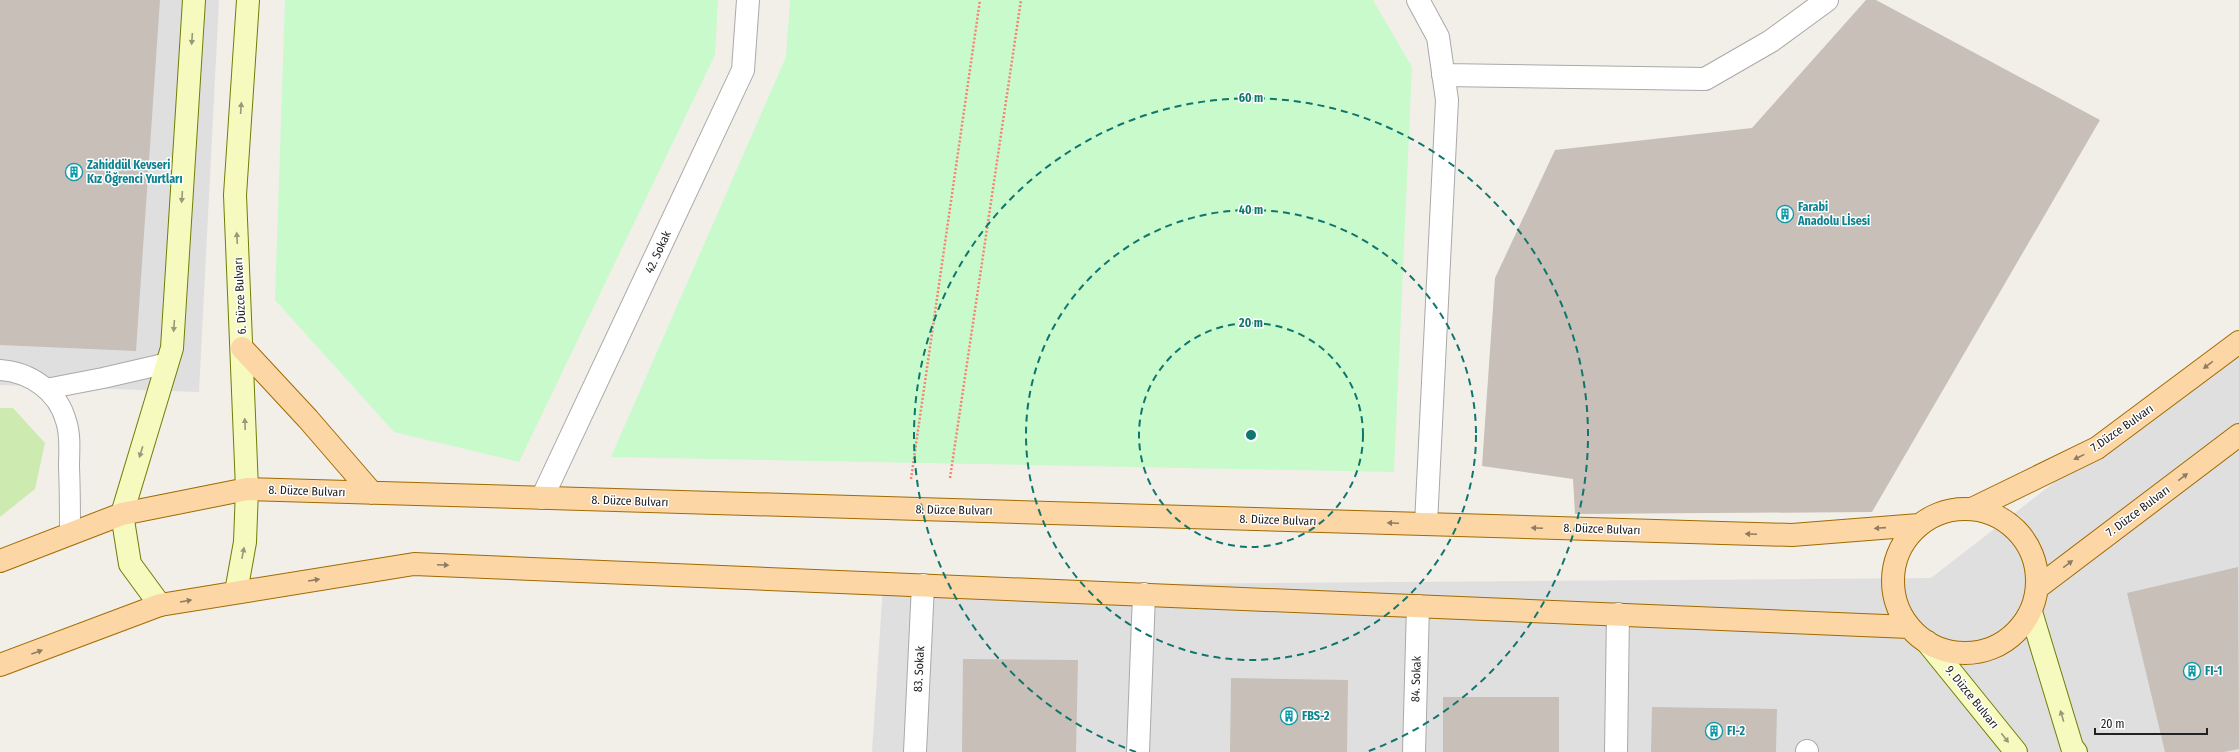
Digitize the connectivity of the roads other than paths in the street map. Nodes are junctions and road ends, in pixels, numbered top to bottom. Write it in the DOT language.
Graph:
graph roads {
  1 [pos="194,0"];
  2 [pos="248,0"];
  3 [pos="748,0"];
  4 [pos="1418,0"];
  5 [pos="1827,0"];
  6 [pos="1444,75"];
  7 [pos="2239,342"];
  8 [pos="242,348"];
  9 [pos="168,363"];
  10 [pos="0,370"];
  11 [pos="46,389"];
  12 [pos="2239,435"];
  13 [pos="247,489"];
  14 [pos="372,493"];
  15 [pos="542,498"];
  16 [pos="1972,509"];
  17 [pos="122,514"];
  18 [pos="1426,524"];
  19 [pos="1919,525"];
  20 [pos="70,534"];
  21 [pos="0,561"];
  22 [pos="922,586"];
  23 [pos="2037,588"];
  24 [pos="236,592"];
  25 [pos="1144,594"];
  26 [pos="160,606"];
  27 [pos="1418,606"];
  28 [pos="2031,612"];
  29 [pos="1618,614"];
  30 [pos="1909,627"];
  31 [pos="1927,642"];
  32 [pos="0,665"];
  33 [pos="915,752"];
  34 [pos="1138,752"];
  35 [pos="1414,752"];
  36 [pos="1616,752"];
  37 [pos="2016,752"];
  38 [pos="2076,752"];
  1 -- 9 [label="street, one-way"];
  8 -- 2 [label="street, 6. Düzce Bulvarı, one-way"];
  3 -- 15 [label="street, 42. Sokak"];
  4 -- 6 [label="street"];
  5 -- 6 [label="street"];
  6 -- 18 [label="street"];
  7 -- 16 [label="main road, 7.Düzce Bulvarı, one-way"];
  13 -- 8 [label="street, 6. Düzce Bulvarı, one-way"];
  8 -- 14 [label="main road"];
  9 -- 11 [label="lane"];
  9 -- 17 [label="street, one-way"];
  10 -- 11 [label="lane"];
  11 -- 20 [label="lane"];
  23 -- 12 [label="main road, 7. Düzce Bulvarı, one-way"];
  13 -- 14 [label="main road, 8. Düzce Bulvarı"];
  13 -- 17 [label="main road, 8. Düzce Bulvarı"];
  24 -- 13 [label="street, 6. Düzce Bulvarı, one-way"];
  14 -- 15 [label="main road, 8. Düzce Bulvarı"];
  18 -- 15 [label="main road, 8. Düzce Bulvarı, one-way"];
  16 -- 19 [label="main road"];
  16 -- 23 [label="main road"];
  17 -- 20 [label="main road, 8. Düzce Bulvarı"];
  17 -- 26 [label="street"];
  19 -- 18 [label="main road, 8. Düzce Bulvarı, one-way"];
  19 -- 30 [label="main road"];
  20 -- 21 [label="main road, 8. Düzce Bulvarı"];
  24 -- 22 [label="main road, one-way"];
  22 -- 25 [label="main road"];
  22 -- 33 [label="street, 83. Sokak"];
  23 -- 28 [label="main road"];
  26 -- 24 [label="main road, one-way"];
  25 -- 27 [label="main road"];
  25 -- 34 [label="street"];
  32 -- 26 [label="main road, one-way"];
  27 -- 29 [label="main road"];
  27 -- 35 [label="street, 84. Sokak"];
  28 -- 31 [label="main road"];
  38 -- 28 [label="street, one-way"];
  29 -- 30 [label="main road"];
  29 -- 36 [label="street"];
  30 -- 31 [label="main road"];
  31 -- 37 [label="street, 9. Düzce Bulvarı, one-way"];
}
